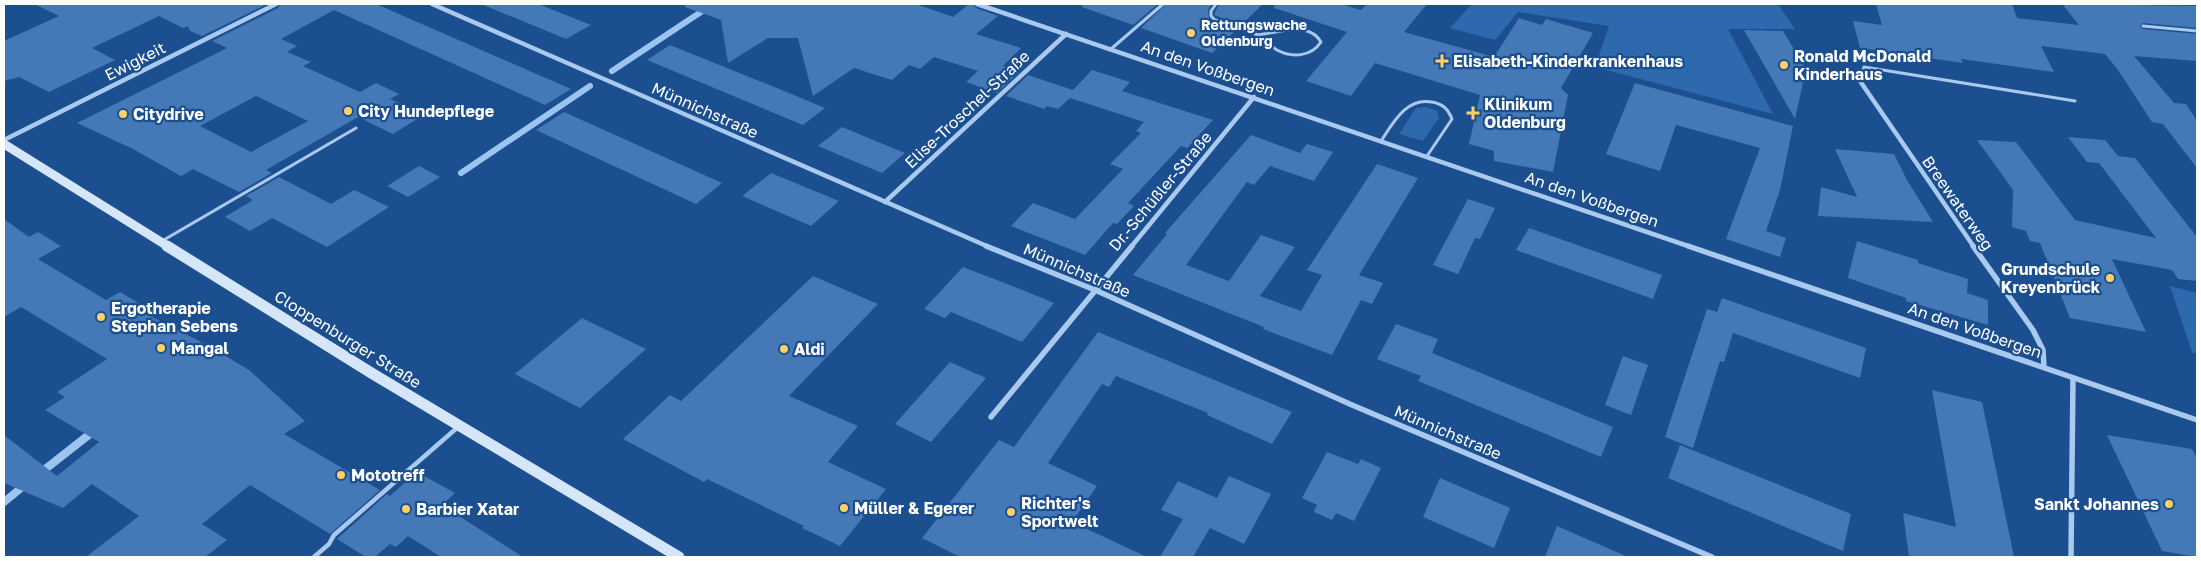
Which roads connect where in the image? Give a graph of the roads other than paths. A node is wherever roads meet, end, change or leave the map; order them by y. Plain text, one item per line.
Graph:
1 (276, 4) edge
2 (432, 4) edge
3 (977, 4) edge
4 (1163, 4) edge
5 (1216, 4) edge
6 (2143, 26) dead end
7 (2197, 31) edge
8 (1066, 34) junction
9 (1258, 35) junction
10 (1111, 49) junction
11 (1860, 80) joint
12 (1254, 97) junction
13 (2075, 101) dead end
14 (356, 128) dead end
15 (1381, 141) junction
16 (4, 142) edge
17 (1428, 156) junction
18 (885, 202) junction
19 (162, 241) junction
20 (1095, 290) junction
21 (2044, 367) junction
22 (2073, 378) junction
23 (991, 417) dead end
24 (2197, 420) edge
25 (459, 426) junction
26 (314, 557) edge
27 (679, 557) edge
28 (1712, 557) edge
29 (2071, 557) edge

1 - 16 street, Ewigkeit
2 - 18 street, Münnichstraße
3 - 8 street, An den Voßbergen
4 - 10 lane
5 - 9 lane
6 - 7 lane
8 - 10 street, An den Voßbergen
8 - 18 street, Elise-Troschel-Straße
9 - 9 lane
10 - 12 street, An den Voßbergen
11 - 13 lane
11 - 21 street, Breewaterweg
12 - 15 street, An den Voßbergen
12 - 20 street, Dr.-Schüßler-Straße
14 - 19 lane
15 - 17 street, An den Voßbergen
15 - 17 lane
16 - 19 main road, Cloppenburger Straße
17 - 21 street, An den Voßbergen
18 - 20 street, Münnichstraße
19 - 25 main road, Cloppenburger Straße
20 - 23 street, Dr.-Schüßler-Straße
20 - 28 street, Münnichstraße
21 - 22 street, An den Voßbergen
22 - 24 street, An den Voßbergen
22 - 29 street
25 - 26 lane
25 - 27 main road, Cloppenburger Straße

